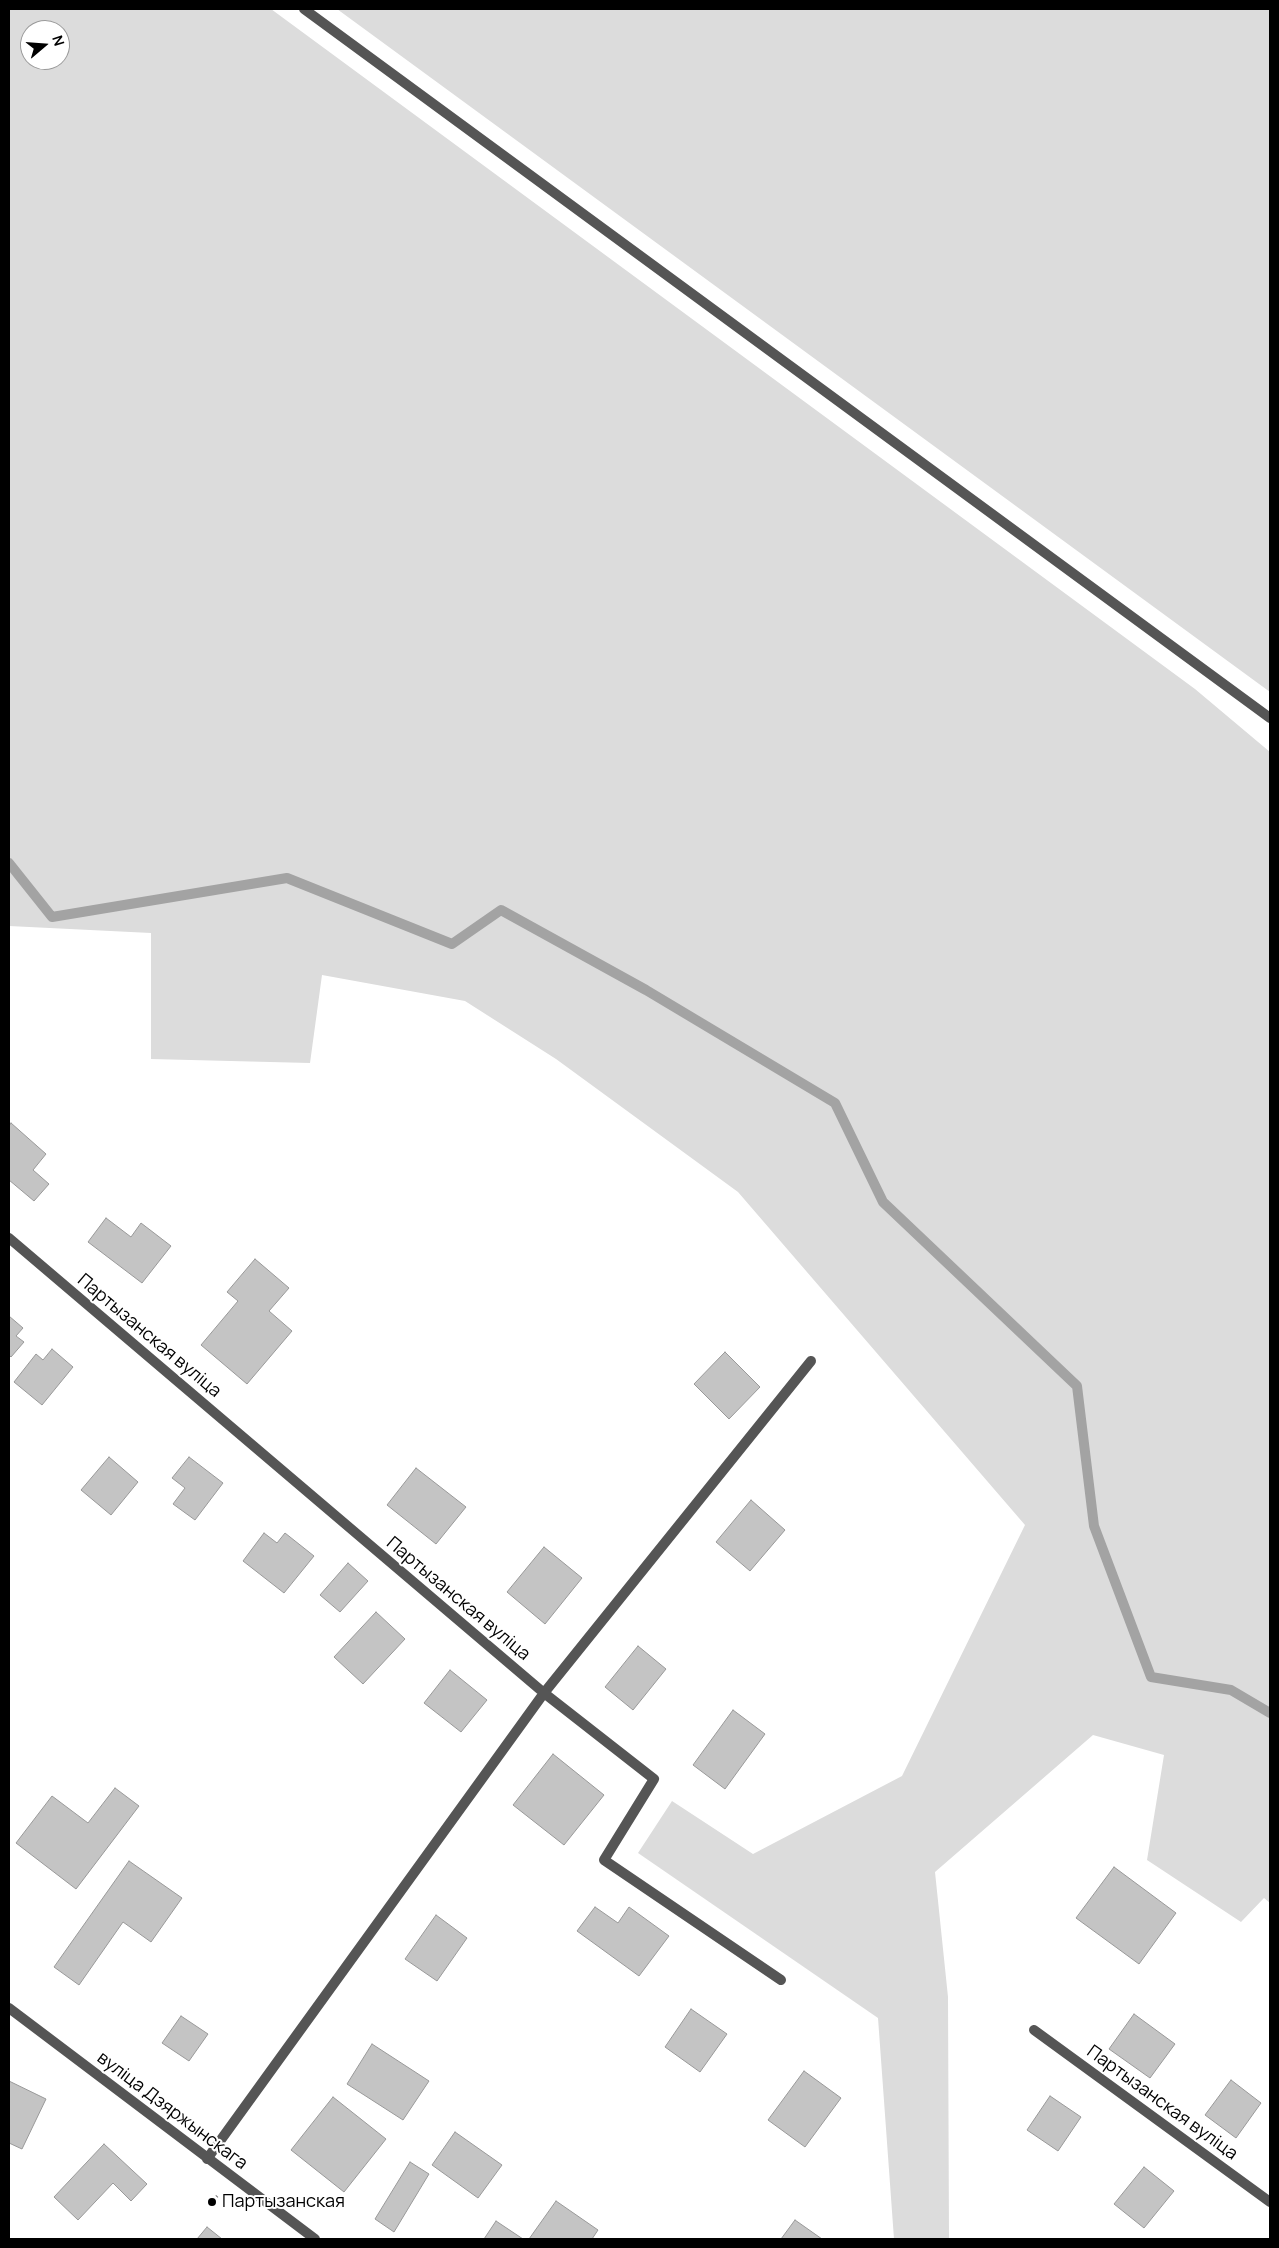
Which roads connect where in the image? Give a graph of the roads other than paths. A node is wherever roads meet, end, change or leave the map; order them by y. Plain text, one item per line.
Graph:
1 (304, 9) edge
2 (1270, 718) edge
3 (9, 1238) edge
4 (811, 1361) dead end
5 (544, 1693) junction
6 (781, 1980) dead end
7 (9, 2008) edge
8 (1034, 2030) dead end
9 (208, 2159) junction
10 (1270, 2202) edge
11 (315, 2239) edge

1 - 2 street
3 - 5 street, Партызанская вуліца
4 - 5 street
5 - 6 street, Партызанская вуліца
5 - 9 street
7 - 9 street, вуліца Дзяржынскага
8 - 10 street, Партызанская вуліца
9 - 11 street, вуліца Дзяржынскага

